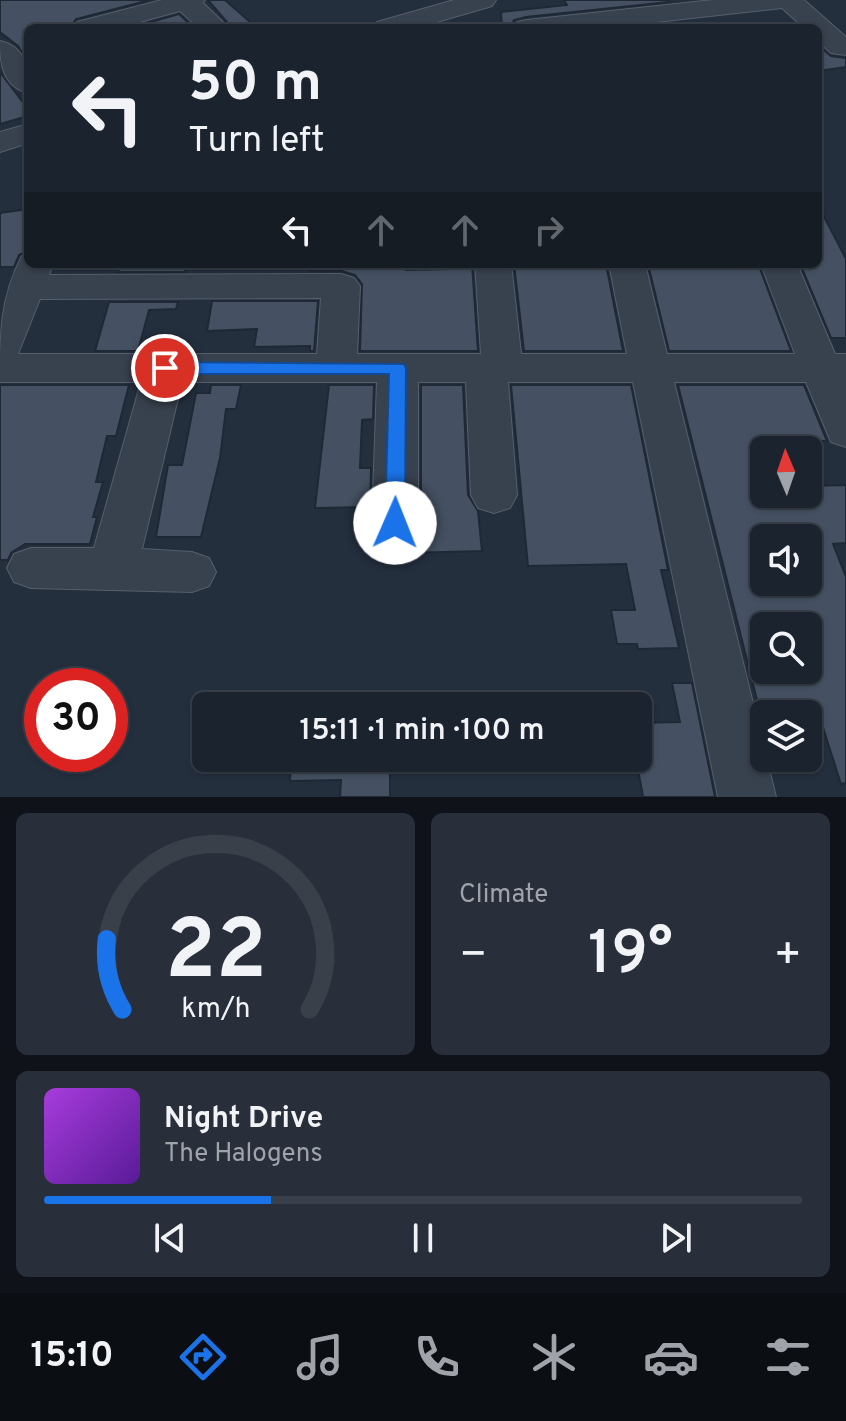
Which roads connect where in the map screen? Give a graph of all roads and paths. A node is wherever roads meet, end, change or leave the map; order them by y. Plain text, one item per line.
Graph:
1 (483, 0) edge
2 (504, 0) edge
3 (787, 0) edge
4 (187, 1) edge
5 (84, 21) edge
6 (211, 24) edge
7 (401, 24) edge
8 (522, 24) edge
9 (562, 24) edge
10 (815, 24) edge
11 (822, 30) edge
12 (846, 47) edge
13 (24, 48) edge
14 (9, 66) edge
15 (24, 134) edge
16 (0, 142) edge
17 (493, 268) edge
18 (628, 268) edge
19 (781, 268) edge
20 (30, 276) edge
21 (0, 350) edge
22 (0, 368) edge
23 (165, 368) junction
24 (336, 368) junction
25 (398, 368) junction
26 (494, 368) junction
27 (650, 368) junction
28 (834, 368) edge
29 (846, 431) edge
30 (494, 495) dead end
31 (395, 523) dead end
32 (31, 568) dead end
33 (113, 568) junction
34 (192, 572) dead end
35 (747, 797) edge

1 - 7 street
2 - 8 street
3 - 9 street
3 - 10 street
4 - 5 street
4 - 6 street
11 - 12 street
13 - 14 street
15 - 16 street
17 - 26 street
18 - 27 street
19 - 28 street
20 - 21 street
20 - 24 street
22 - 23 street
23 - 24 street
23 - 33 street
24 - 25 street
25 - 26 street
25 - 31 street
26 - 27 street
26 - 30 street
27 - 28 street
27 - 35 street
28 - 29 street
32 - 33 street
33 - 34 street

